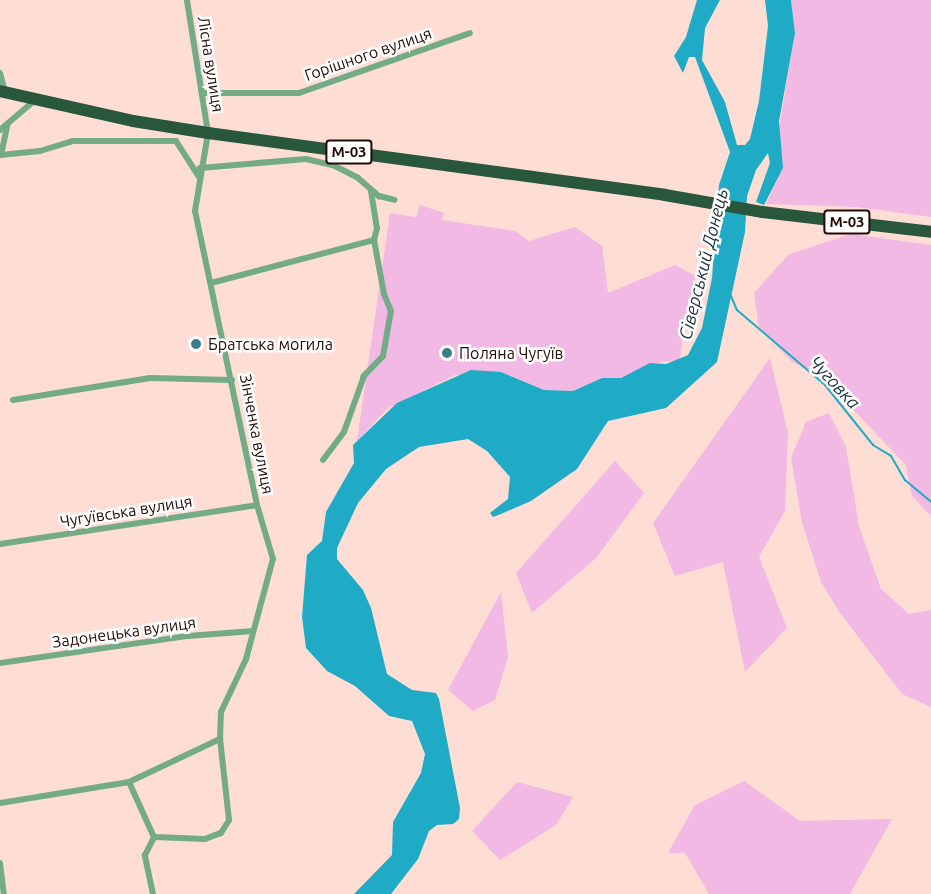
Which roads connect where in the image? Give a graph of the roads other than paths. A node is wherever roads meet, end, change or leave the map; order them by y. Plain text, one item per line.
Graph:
1 (187, 0) edge
2 (470, 33) dead end
3 (0, 73) edge
4 (3, 92) edge
5 (202, 93) junction
6 (34, 101) junction
7 (7, 126) junction
8 (0, 130) edge
9 (208, 133) junction
10 (1, 155) edge
11 (200, 168) junction
12 (199, 178) junction
13 (371, 190) junction
14 (395, 200) dead end
15 (931, 232) edge
16 (374, 240) junction
17 (211, 283) junction
18 (232, 380) junction
19 (13, 400) dead end
20 (324, 460) dead end
21 (257, 505) junction
22 (0, 544) edge
23 (253, 631) junction
24 (0, 663) edge
25 (220, 739) junction
26 (129, 782) junction
27 (0, 803) edge
28 (154, 837) junction
29 (0, 863) edge
30 (4, 894) edge
31 (153, 894) edge

1 - 5 street, Лісна вулиця
2 - 5 street, Горішного вулиця
3 - 4 street
4 - 6 highway, М-03
5 - 9 street, Лісна вулиця
6 - 7 street
6 - 9 highway, М-03
7 - 8 street
7 - 10 street
9 - 11 street, Зінченка вулиця
9 - 15 highway, М-03
10 - 12 street
11 - 12 street, Зінченка вулиця
11 - 13 street
12 - 17 street, Зінченка вулиця
13 - 14 street
13 - 16 street
16 - 17 street
16 - 20 street
17 - 18 street, Зінченка вулиця
18 - 19 street
18 - 21 street, Зінченка вулиця
21 - 22 street, Чугуївська вулиця
21 - 23 street, Зінченка вулиця
23 - 24 street, Задонецька вулиця
23 - 25 street, Зінченка вулиця
25 - 26 street
25 - 28 street, Зінченка вулиця
26 - 27 street
26 - 28 street
28 - 31 street
29 - 30 street

